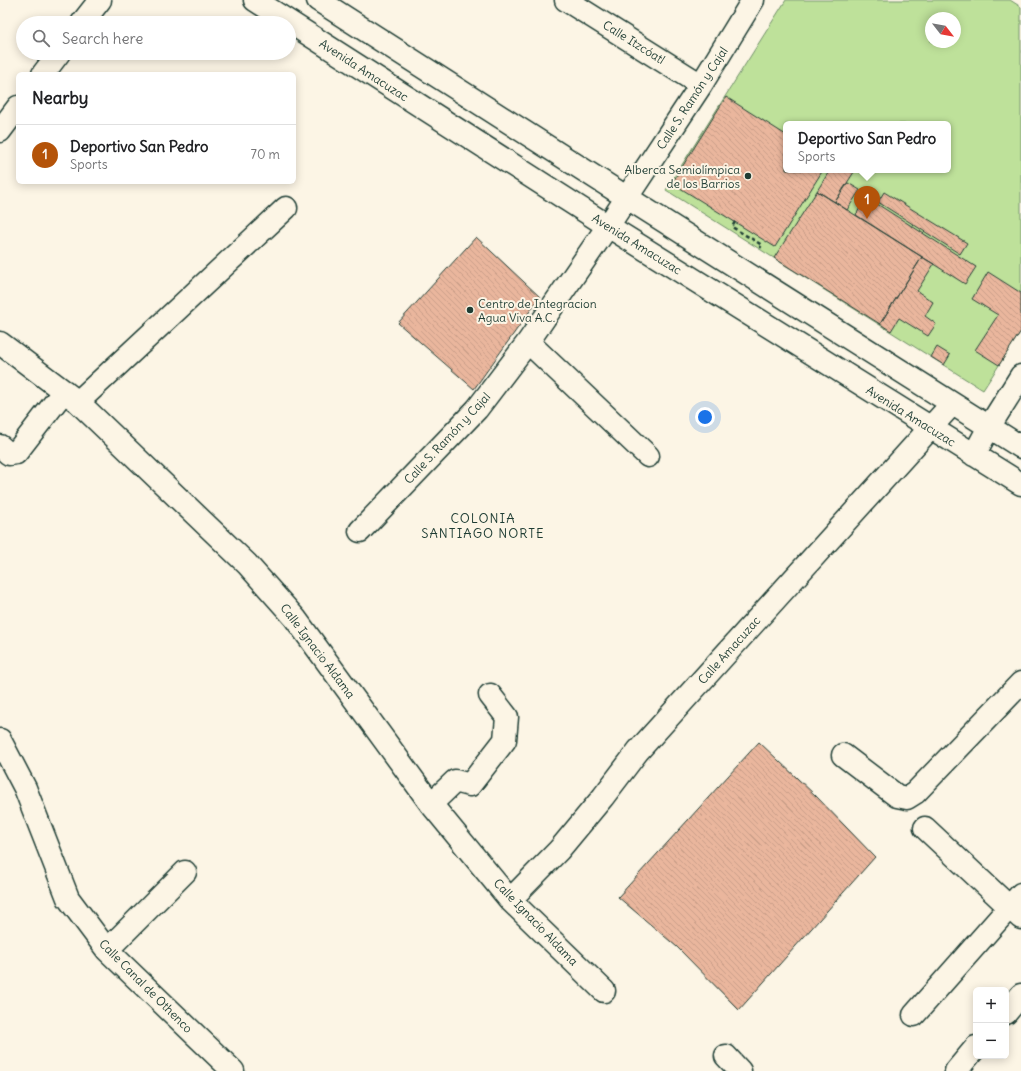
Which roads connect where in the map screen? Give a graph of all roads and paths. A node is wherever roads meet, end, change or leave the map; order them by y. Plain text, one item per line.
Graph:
1 (100, 0) edge
2 (255, 0) edge
3 (318, 0) edge
4 (566, 0) edge
5 (754, 0) edge
6 (87, 16) edge
7 (280, 16) edge
8 (296, 26) edge
9 (54, 60) edge
10 (45, 72) edge
11 (701, 85) junction
12 (16, 110) edge
13 (0, 131) edge
14 (626, 197) junction
15 (286, 208) dead end
16 (735, 222) dead end
17 (608, 226) junction
18 (760, 248) dead end
19 (528, 342) junction
20 (0, 344) edge
21 (1021, 376) edge
22 (71, 397) junction
23 (952, 404) junction
24 (989, 427) junction
25 (930, 428) junction
26 (0, 446) edge
27 (1021, 447) edge
28 (974, 455) junction
29 (648, 456) dead end
30 (1021, 484) edge
31 (360, 531) dead end
32 (1021, 683) edge
33 (490, 695) dead end
34 (0, 740) edge
35 (843, 755) dead end
36 (431, 804) junction
37 (925, 828) dead end
38 (185, 872) dead end
39 (510, 900) junction
40 (1017, 906) edge
41 (107, 950) junction
42 (604, 991) dead end
43 (1021, 996) edge
44 (1009, 1010) edge
45 (914, 1015) dead end
46 (973, 1051) edge
47 (961, 1069) edge
48 (233, 1071) edge

1 - 6 street
2 - 7 street, Avenida Amacuzac
3 - 14 street
4 - 11 street, Calle Itzcóatl
5 - 11 street, Calle S. Ramón y Cajal
8 - 17 street, Avenida Amacuzac
9 - 10 street
11 - 14 street, Calle S. Ramón y Cajal
12 - 13 street
14 - 17 street, Calle S. Ramón y Cajal
14 - 23 street
15 - 22 street
16 - 18 path
17 - 19 street, Calle S. Ramón y Cajal
17 - 25 street, Avenida Amacuzac
19 - 29 street
19 - 31 street, Calle S. Ramón y Cajal
20 - 22 street, Calle Ignacio Aldama
21 - 24 street
22 - 26 street
22 - 36 street, Calle Ignacio Aldama
23 - 24 street
23 - 25 street, Calle Amacuzac
24 - 27 street
24 - 28 street
25 - 28 street, Avenida Amacuzac
25 - 39 street, Calle Amacuzac
28 - 30 street, Avenida Amacuzac
32 - 35 street
33 - 36 street
34 - 41 street, Calle Canal de Othenco
36 - 39 street, Calle Ignacio Aldama
37 - 40 street
38 - 41 street
39 - 42 street, Calle Ignacio Aldama
40 - 45 street
41 - 48 street, Calle Canal de Othenco
43 - 44 street
46 - 47 street

